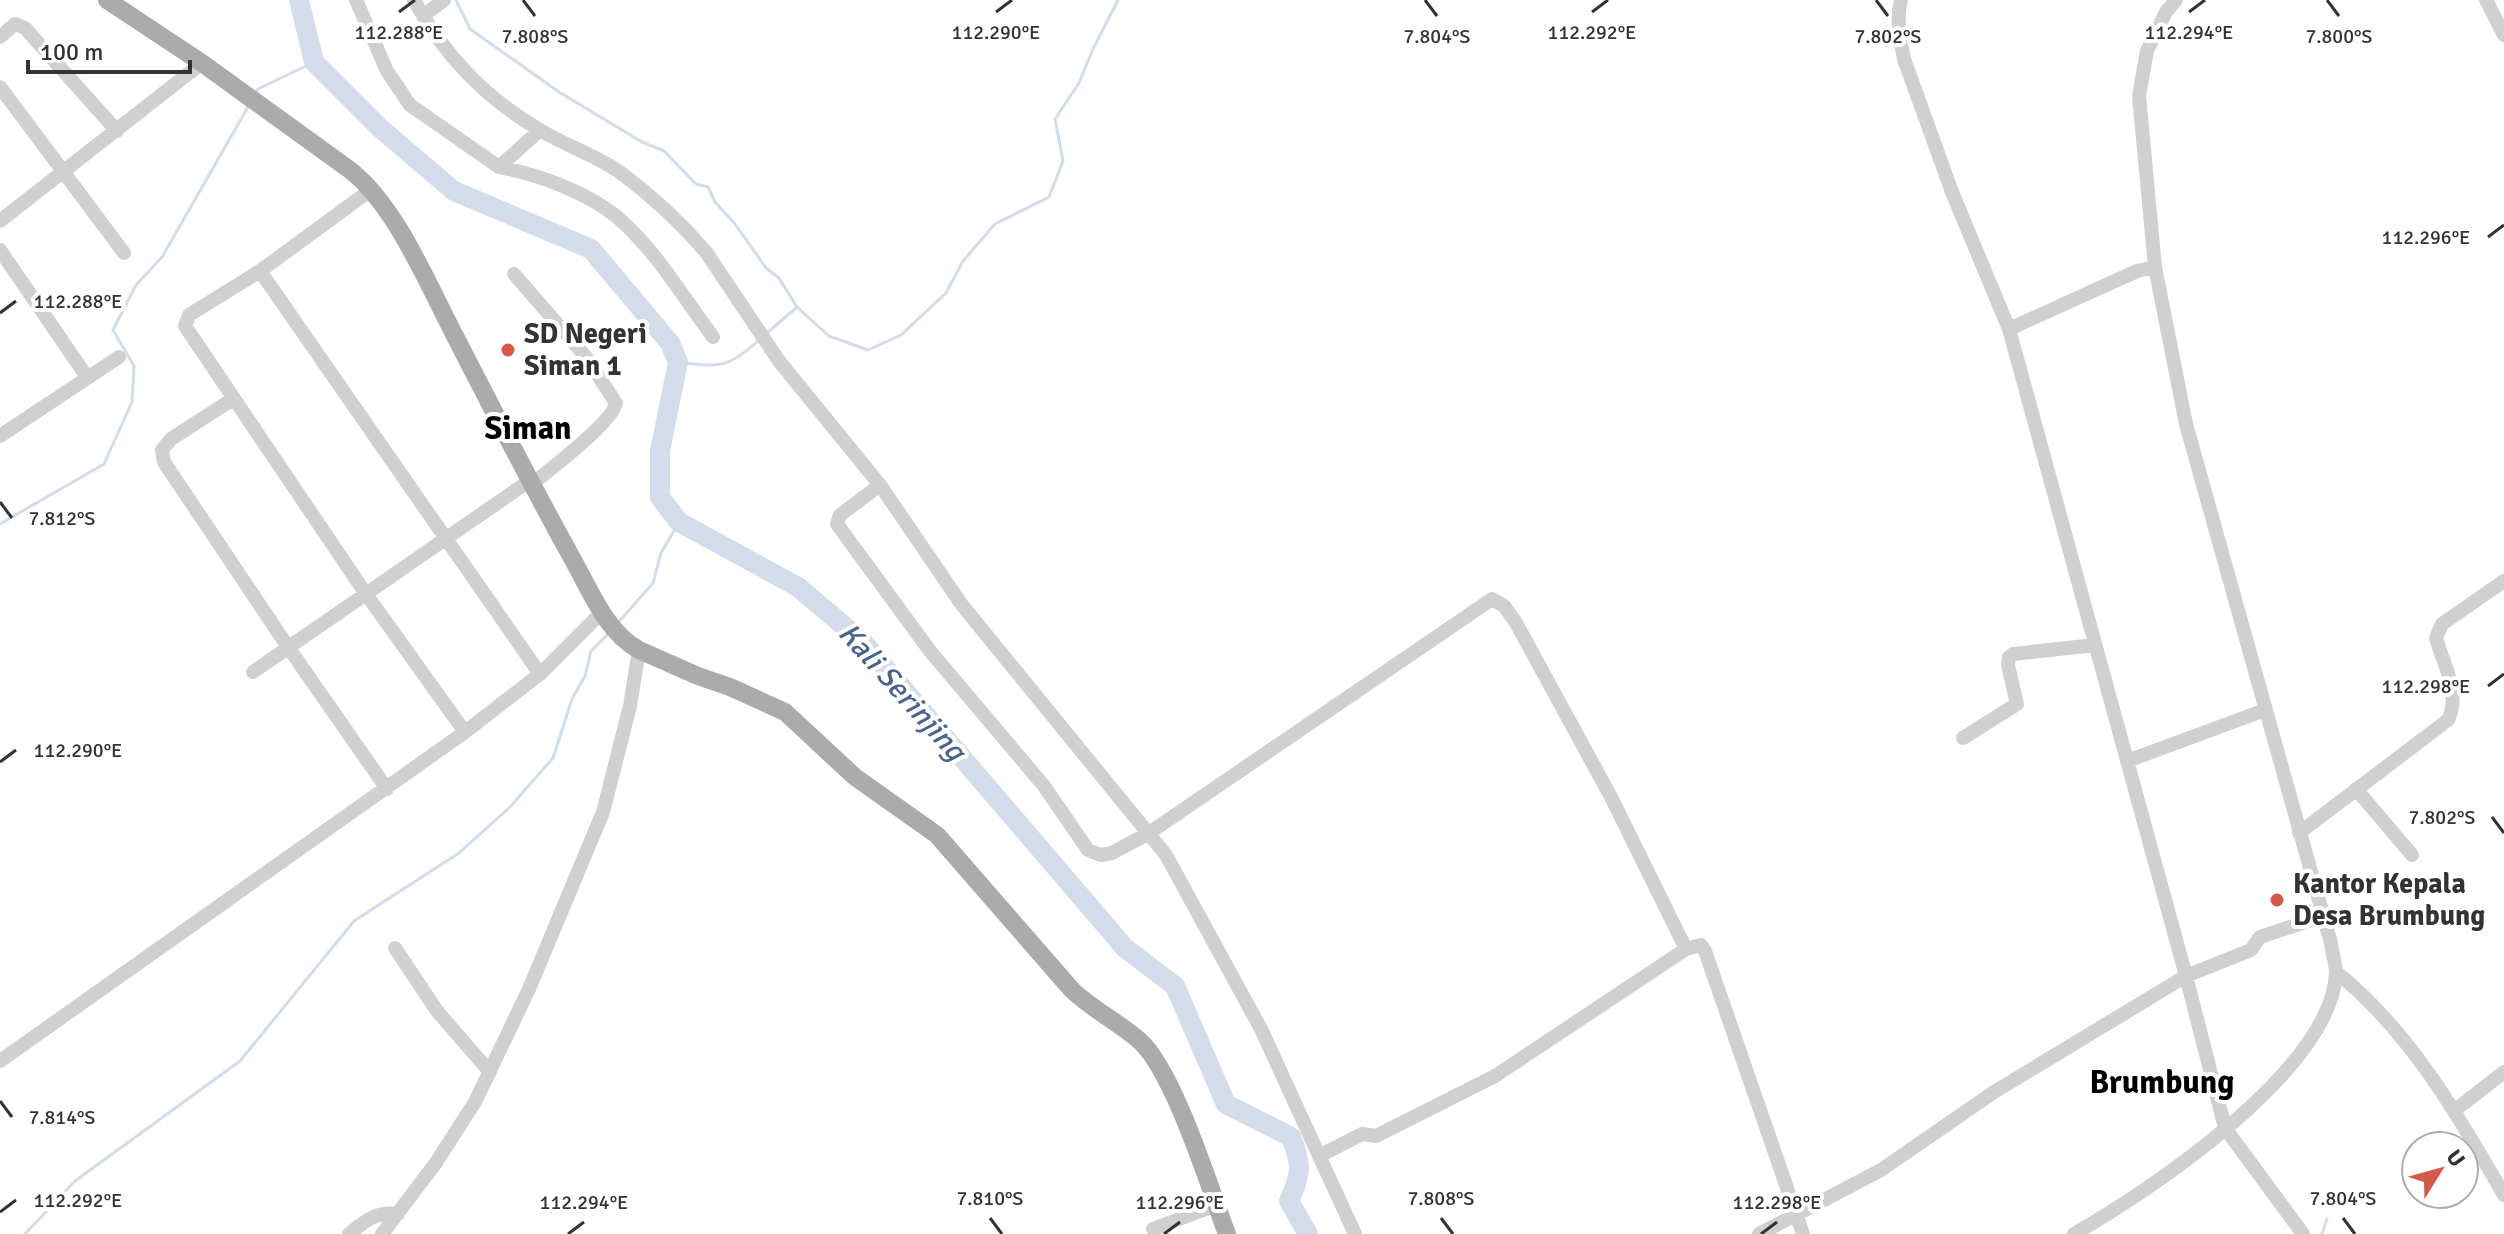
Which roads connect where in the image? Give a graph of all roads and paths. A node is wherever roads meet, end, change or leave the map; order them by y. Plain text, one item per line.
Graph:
1 (107, 0) edge
2 (356, 0) edge
3 (414, 0) edge
4 (444, 0) edge
5 (1901, 0) edge
6 (2176, 0) edge
7 (2486, 0) edge
8 (423, 16) junction
9 (2504, 35) edge
10 (0, 37) edge
11 (202, 63) junction
12 (0, 87) edge
13 (540, 130) junction
14 (117, 131) junction
15 (499, 167) junction
16 (62, 172) junction
17 (372, 189) junction
18 (0, 221) edge
19 (0, 250) edge
20 (124, 253) dead end
21 (2155, 267) junction
22 (260, 271) junction
23 (514, 274) dead end
24 (2009, 329) junction
25 (713, 337) dead end
26 (119, 357) dead end
27 (87, 377) junction
28 (233, 399) junction
29 (2, 429) edge
30 (530, 483) junction
31 (880, 485) junction
32 (446, 538) junction
33 (2504, 581) edge
34 (366, 594) junction
35 (610, 621) junction
36 (2095, 645) junction
37 (288, 647) junction
38 (639, 650) junction
39 (253, 672) dead end
40 (540, 674) junction
41 (2265, 710) junction
42 (465, 732) junction
43 (1963, 738) dead end
44 (2127, 761) junction
45 (387, 789) junction
46 (2356, 789) junction
47 (1149, 833) junction
48 (2299, 833) junction
49 (2412, 855) dead end
50 (2323, 916) junction
51 (395, 948) dead end
52 (1686, 949) junction
53 (2336, 972) junction
54 (2186, 976) junction
55 (0, 1061) edge
56 (490, 1072) junction
57 (2504, 1072) edge
58 (2454, 1111) junction
59 (2225, 1128) junction
60 (1319, 1156) junction
61 (2504, 1195) edge
62 (1216, 1205) junction
63 (398, 1214) junction
64 (1796, 1214) junction
65 (2100, 1219) junction
66 (1153, 1229) dead end
67 (349, 1234) edge
68 (382, 1234) edge
69 (1227, 1234) edge
70 (1355, 1234) edge
71 (1759, 1234) edge
72 (1803, 1234) edge
73 (2074, 1234) edge
74 (2105, 1234) edge
75 (2303, 1234) edge

1 - 11 main road
2 - 15 street
3 - 8 street
4 - 8 street
5 - 24 street
6 - 21 street
7 - 9 street
8 - 13 street
10 - 14 street
11 - 14 street
11 - 17 main road
12 - 16 street
13 - 15 street
13 - 31 street
14 - 16 street
15 - 25 street
16 - 18 street
16 - 20 street
17 - 22 street
17 - 30 main road
19 - 27 street
21 - 24 street
21 - 41 street
22 - 28 street
22 - 32 street
23 - 30 street
24 - 36 street
26 - 27 street
27 - 29 street
28 - 34 street
28 - 37 street
30 - 32 street
30 - 35 main road
31 - 47 street
31 - 47 street
32 - 34 street
32 - 40 street
33 - 46 street
34 - 37 street
34 - 42 street
35 - 38 main road
35 - 40 street
36 - 43 street
36 - 44 street
37 - 39 street
37 - 45 street
38 - 56 street
38 - 62 main road
40 - 42 street
41 - 44 street
41 - 48 street
42 - 45 street
44 - 54 street
45 - 55 street
46 - 48 street
46 - 49 street
47 - 52 street
47 - 60 street
48 - 50 street
50 - 53 street
50 - 54 street
51 - 56 street
52 - 60 street
52 - 64 street
53 - 58 street
53 - 59 street
54 - 59 street
54 - 64 street
56 - 63 street
57 - 58 street
58 - 61 street
59 - 65 street
59 - 75 street
60 - 70 street
62 - 66 street
62 - 69 main road
63 - 67 street
63 - 68 street
64 - 71 street
64 - 72 street
65 - 73 street
65 - 74 street

